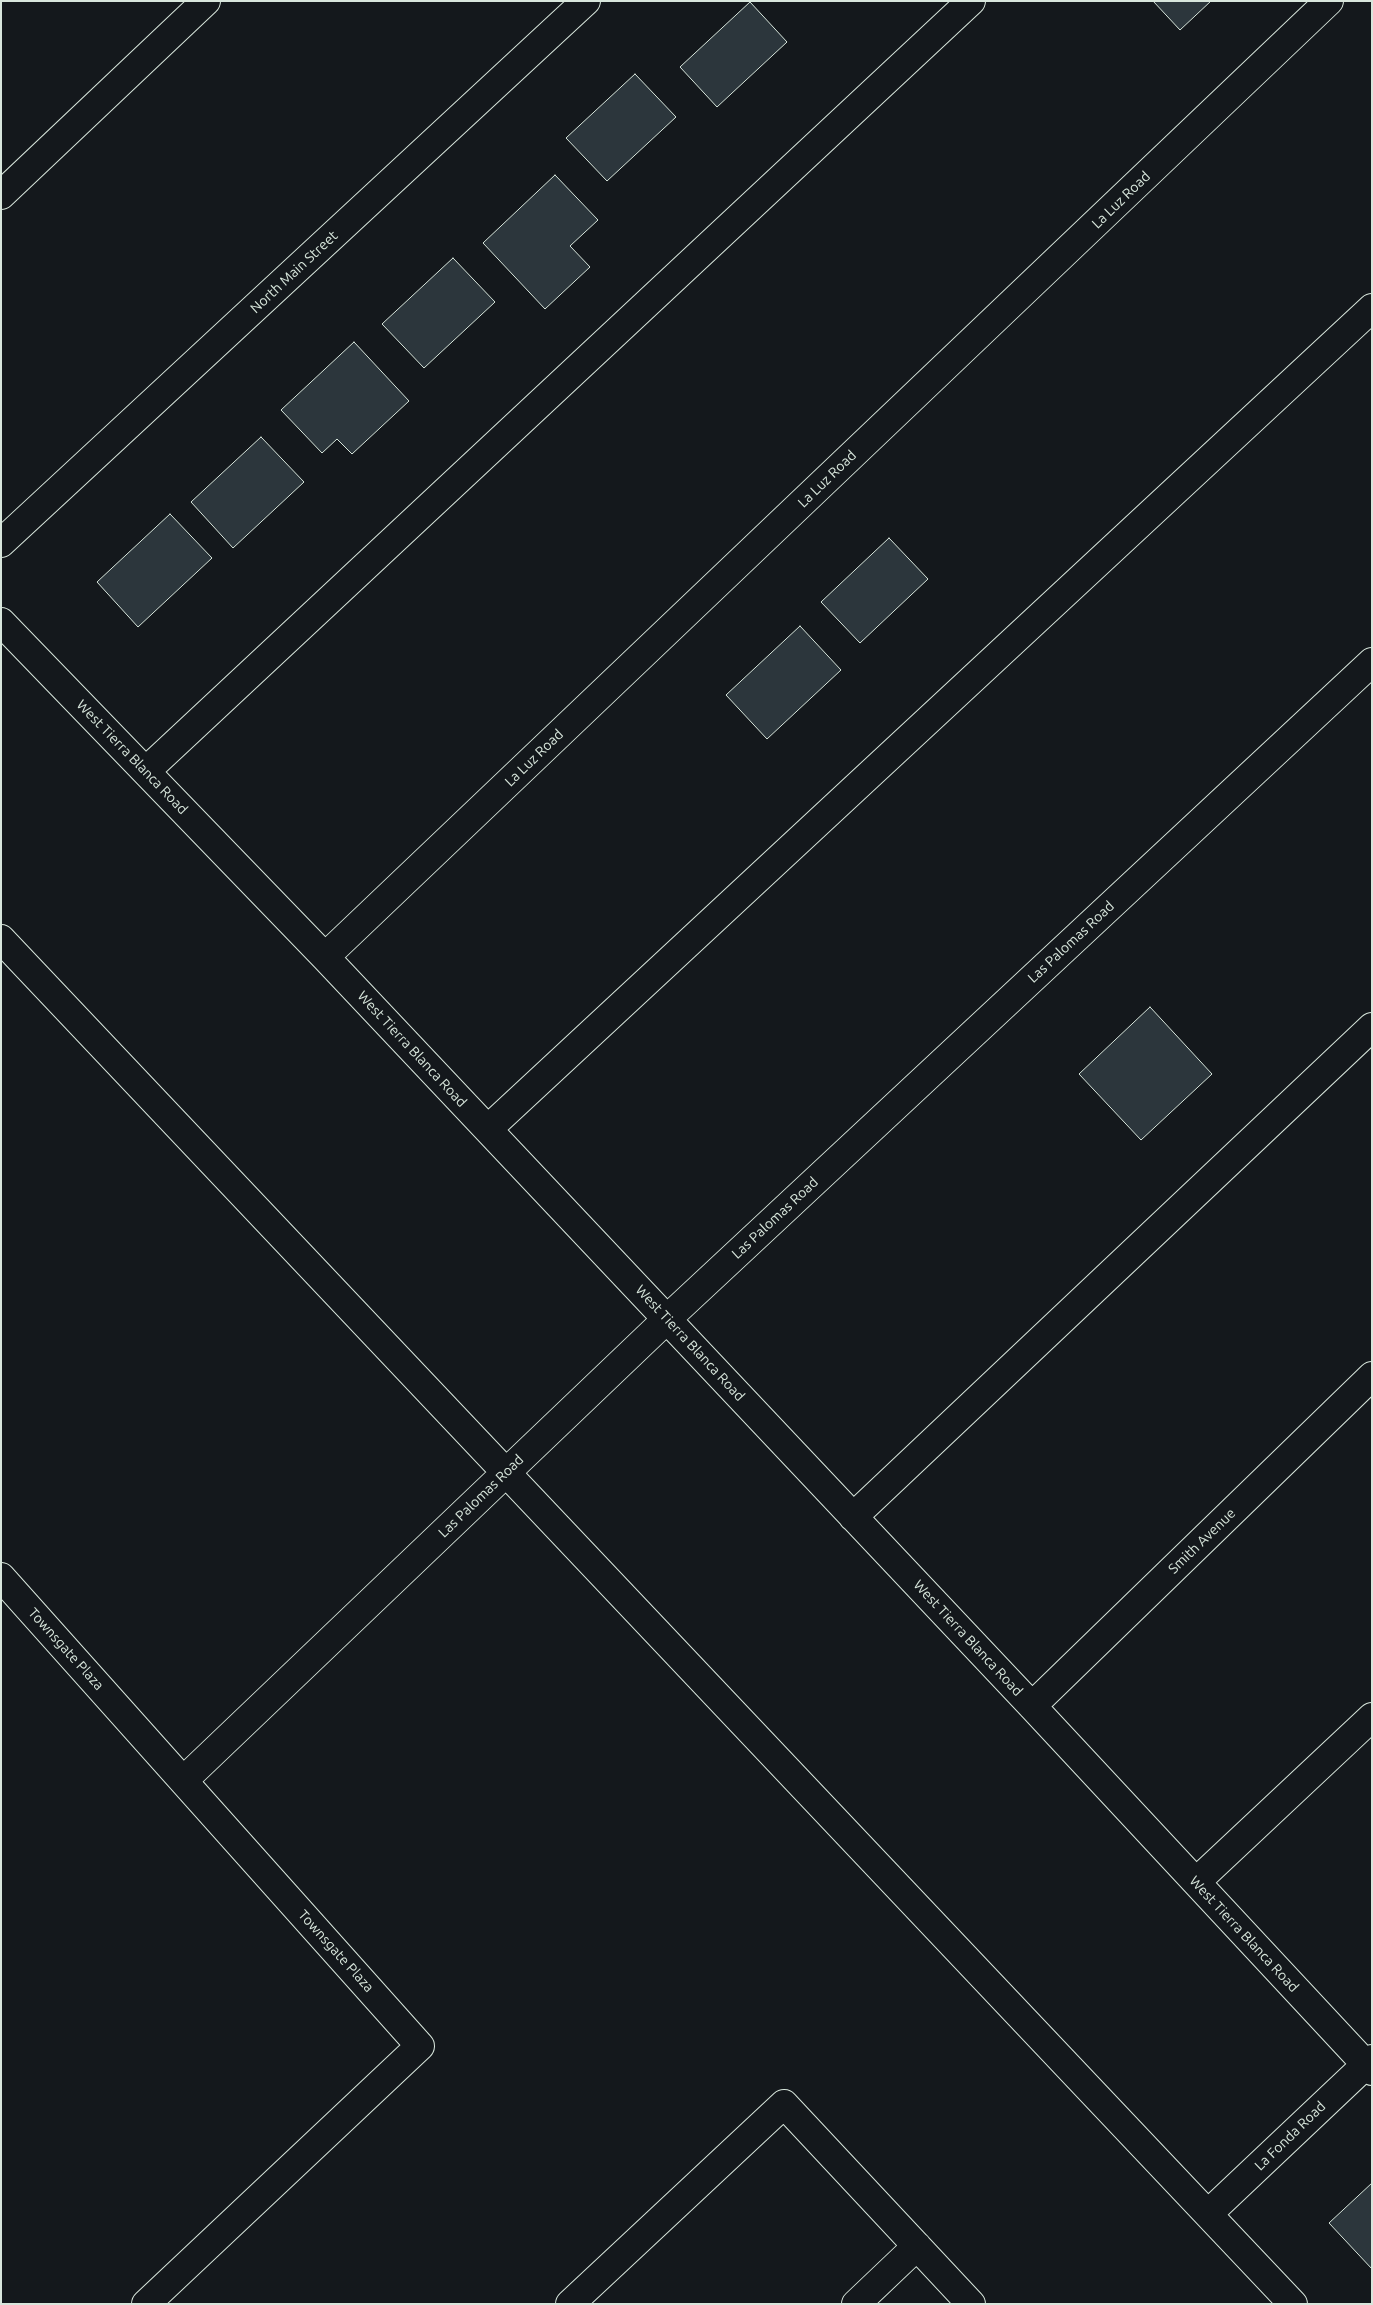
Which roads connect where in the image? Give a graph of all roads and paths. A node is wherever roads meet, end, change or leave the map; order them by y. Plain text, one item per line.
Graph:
1 (206, 1) edge
2 (586, 1) edge
3 (971, 1) edge
4 (1329, 1) edge
5 (1, 195) edge
6 (1372, 308) edge
7 (1, 543) edge
8 (1, 622) edge
9 (1372, 662) edge
10 (146, 771) junction
11 (1, 939) edge
12 (325, 957) junction
13 (1372, 1027) edge
14 (488, 1129) junction
15 (667, 1319) junction
16 (1372, 1376) edge
17 (506, 1473) junction
18 (853, 1517) junction
19 (1, 1577) edge
20 (1032, 1706) junction
21 (1372, 1717) edge
22 (184, 1780) junction
23 (1196, 1882) junction
24 (1370, 2065) edge
25 (1209, 2213) junction
26 (917, 2246) junction
27 (146, 2304) edge
28 (570, 2304) edge
29 (856, 2304) edge
30 (971, 2304) edge
31 (1293, 2304) edge

1 - 5 street
2 - 7 street, North Main Street
3 - 10 street
4 - 12 street, La Luz Road
6 - 14 street
8 - 10 street, West Tierra Blanca Road
9 - 15 street, Las Palomas Road
10 - 12 street, West Tierra Blanca Road
11 - 17 street
12 - 14 street, West Tierra Blanca Road
13 - 18 street
14 - 15 street, West Tierra Blanca Road
15 - 17 street, Las Palomas Road
15 - 18 street, West Tierra Blanca Road
16 - 20 street, Smith Avenue
17 - 22 street, Las Palomas Road
17 - 25 street
18 - 20 street, West Tierra Blanca Road
19 - 22 street, Townsgate Plaza
20 - 23 street, West Tierra Blanca Road
21 - 23 street
22 - 27 street, Townsgate Plaza
23 - 24 street, West Tierra Blanca Road
24 - 25 street, La Fonda Road
25 - 31 street
26 - 28 street
26 - 29 street
26 - 30 street

